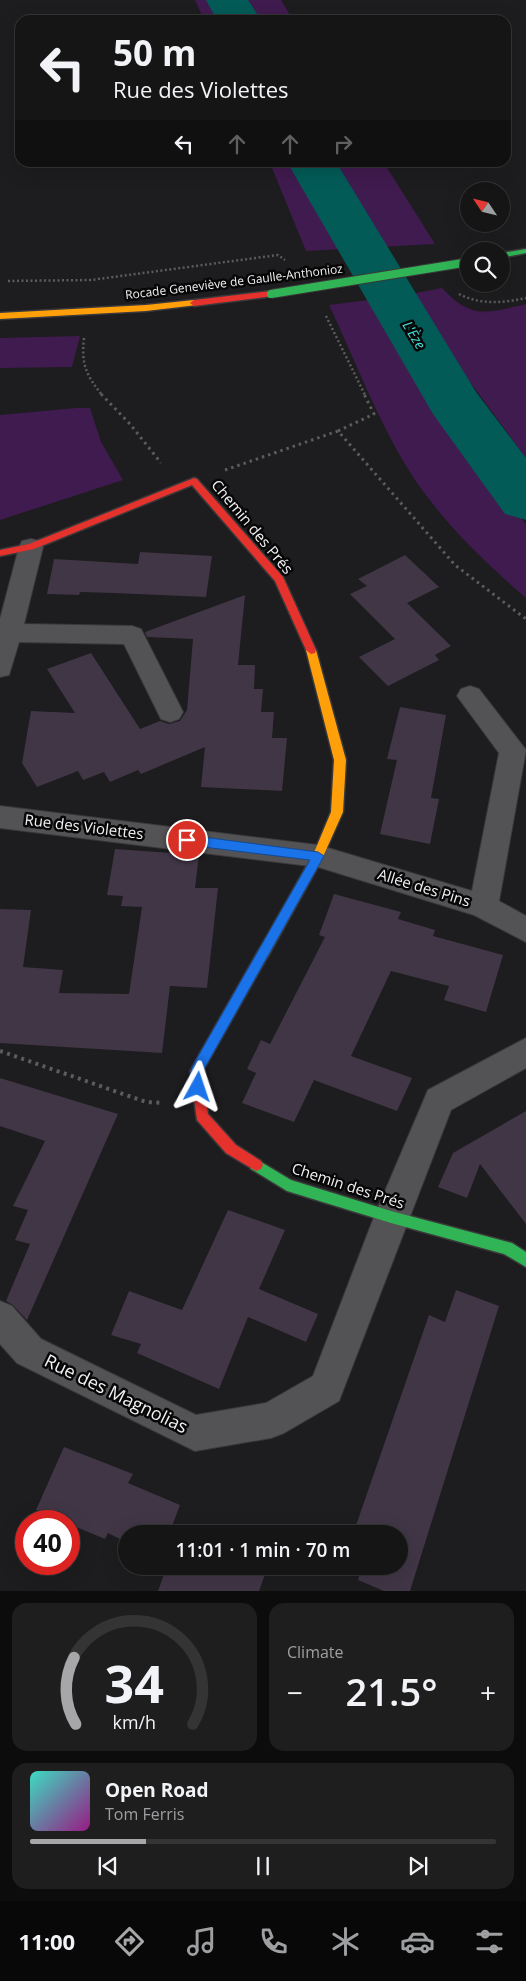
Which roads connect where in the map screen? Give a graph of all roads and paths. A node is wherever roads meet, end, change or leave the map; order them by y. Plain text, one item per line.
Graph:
1 (526, 251) edge
2 (510, 254) edge
3 (460, 263) edge
4 (456, 292) dead end
5 (526, 298) edge
6 (84, 312) junction
7 (0, 316) edge
8 (194, 481) junction
9 (166, 492) junction
10 (30, 547) junction
11 (0, 553) edge
12 (526, 619) edge
13 (8, 633) junction
14 (0, 668) edge
15 (470, 696) dead end
16 (170, 712) dead end
17 (0, 817) edge
18 (318, 856) junction
19 (483, 906) junction
20 (526, 930) edge
21 (0, 1050) edge
22 (526, 1052) edge
23 (201, 1104) junction
24 (390, 1217) junction
25 (526, 1260) edge
26 (0, 1318) edge

1 - 2 street
3 - 6 street, Rocade Geneviève de Gaulle-Anthonioz, bridge
4 - 5 path
6 - 7 street, Rocade Geneviève de Gaulle-Anthonioz
6 - 9 path
8 - 9 street
8 - 12 path
8 - 18 street, Chemin des Prés
9 - 10 street
10 - 11 street
10 - 13 street
13 - 14 street
13 - 16 street
15 - 19 street
17 - 18 street, Rue des Violettes
18 - 19 street, Allée des Pins
18 - 23 street, Chemin des Prés
19 - 20 street, Allée des Pins
21 - 23 path
22 - 24 street
23 - 24 street, Chemin des Prés
24 - 25 street, Chemin des Prés
24 - 26 street, Rue des Magnolias

